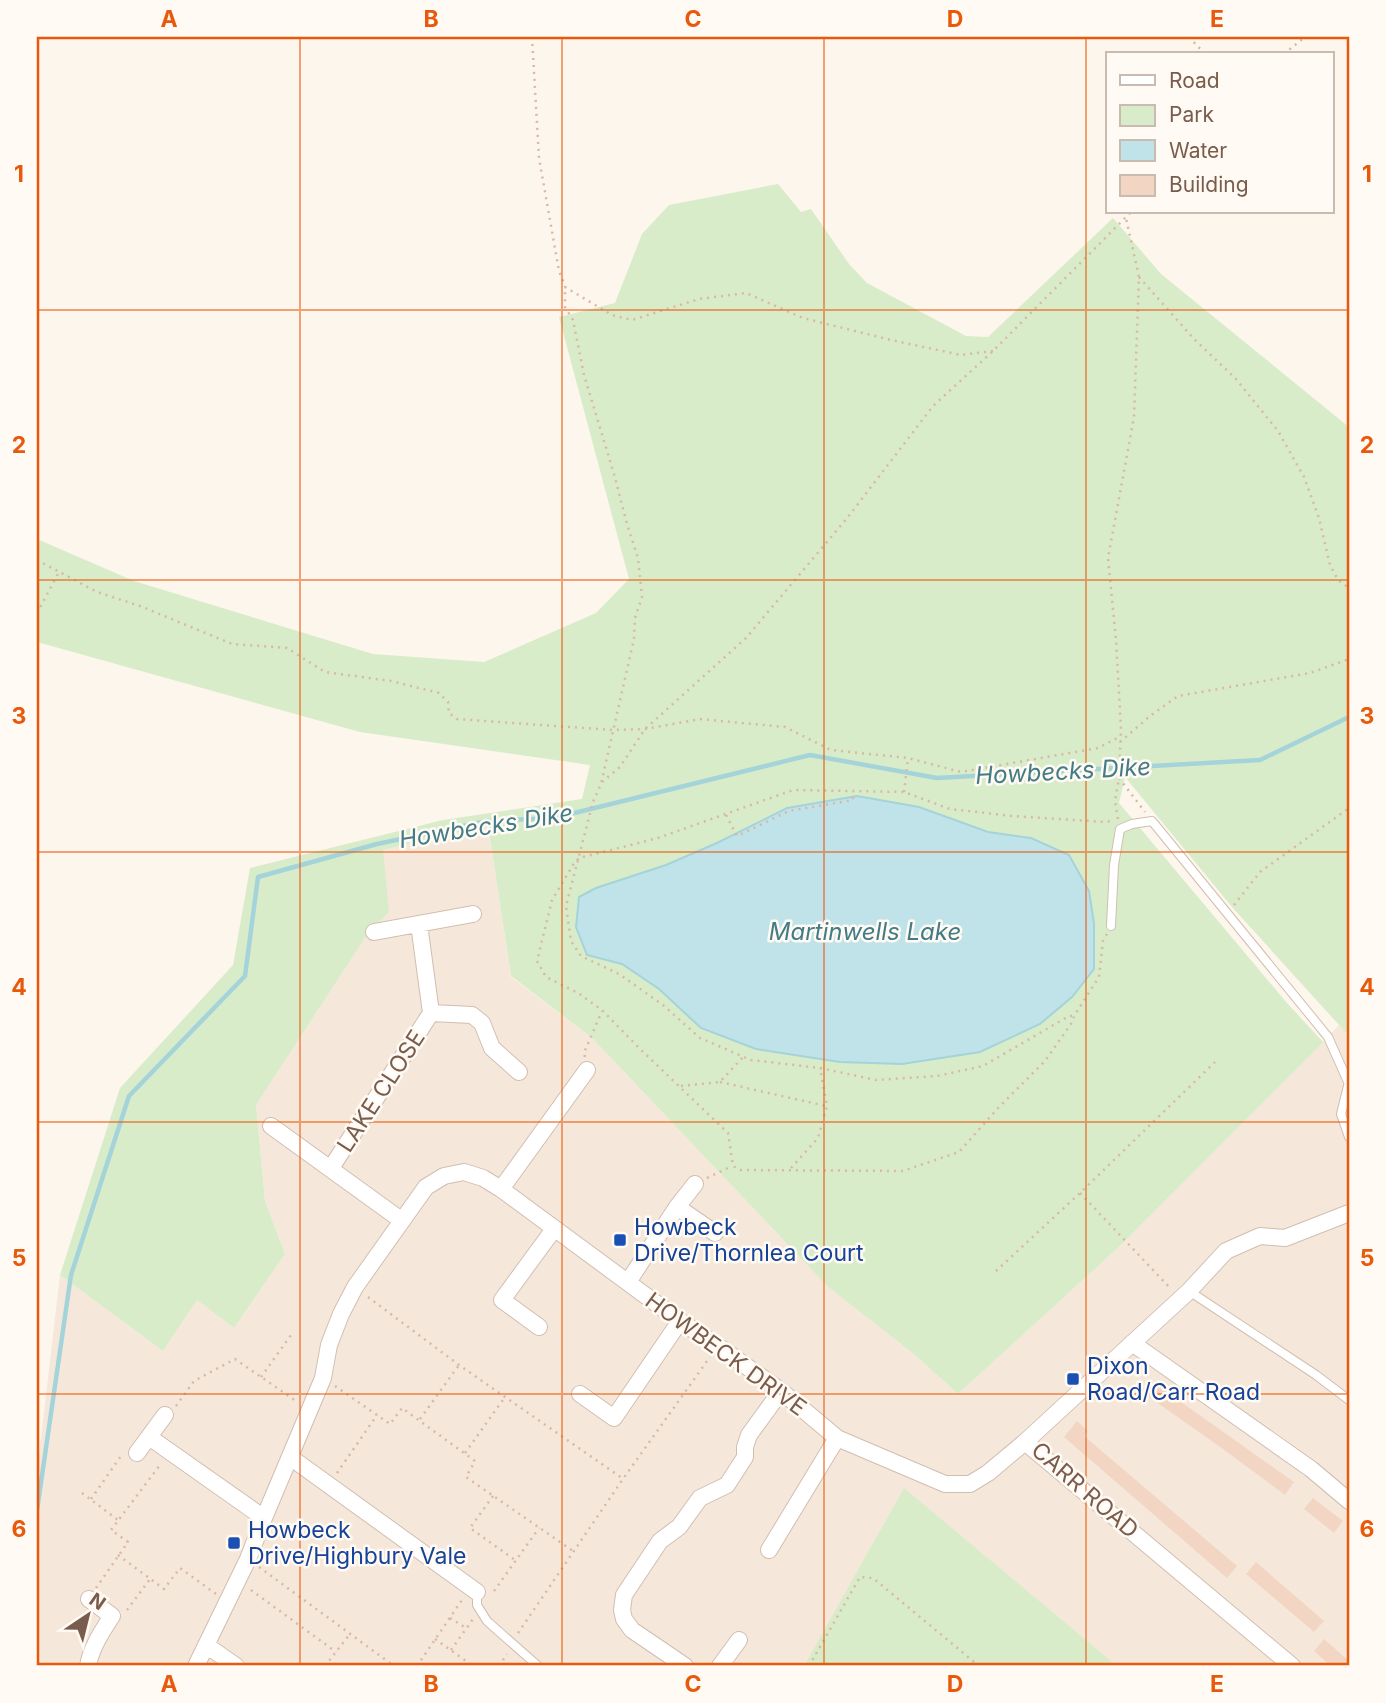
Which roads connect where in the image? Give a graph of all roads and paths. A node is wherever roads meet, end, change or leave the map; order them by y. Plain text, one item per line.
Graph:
1 (532, 37) edge
2 (1189, 37) edge
3 (1305, 37) edge
4 (1203, 52) edge
5 (1286, 52) edge
6 (1129, 214) edge
7 (1125, 218) junction
8 (1139, 277) junction
9 (565, 287) junction
10 (993, 351) junction
11 (37, 560) edge
12 (59, 572) junction
13 (1349, 588) edge
14 (37, 614) edge
15 (1349, 659) edge
16 (645, 729) junction
17 (612, 730) junction
18 (1121, 736) junction
19 (1120, 742) junction
20 (908, 758) junction
21 (1119, 778) junction
22 (601, 784) junction
23 (853, 791) junction
24 (904, 792) junction
25 (1349, 808) edge
26 (726, 815) junction
27 (1152, 821) junction
28 (579, 858) junction
29 (1226, 912) junction
30 (473, 915) dead end
31 (419, 924) junction
32 (1111, 926) joint
33 (373, 932) dead end
34 (602, 1010) junction
35 (431, 1013) junction
36 (1074, 1016) junction
37 (743, 1057) junction
38 (1215, 1062) dead end
39 (820, 1068) junction
40 (587, 1070) joint
41 (519, 1072) dead end
42 (720, 1082) junction
43 (1349, 1083) edge
44 (679, 1087) junction
45 (827, 1106) junction
46 (271, 1126) dead end
47 (1349, 1137) edge
48 (733, 1166) junction
49 (331, 1168) junction
50 (790, 1169) junction
51 (695, 1184) joint
52 (501, 1189) junction
53 (1080, 1193) junction
54 (677, 1207) junction
55 (1348, 1216) edge
56 (401, 1220) junction
57 (554, 1229) junction
58 (715, 1233) dead end
59 (996, 1271) dead end
60 (628, 1282) junction
61 (355, 1287) junction
62 (1184, 1295) junction
63 (680, 1321) junction
64 (539, 1326) dead end
65 (291, 1335) dead end
66 (1132, 1343) junction
67 (718, 1346) junction
68 (459, 1365) junction
69 (261, 1377) junction
70 (323, 1378) junction
71 (781, 1391) junction
72 (580, 1394) dead end
73 (505, 1397) junction
74 (1349, 1400) edge
75 (310, 1410) junction
76 (165, 1415) joint
77 (377, 1415) junction
78 (419, 1420) junction
79 (149, 1437) junction
80 (837, 1437) junction
81 (1025, 1442) junction
82 (170, 1452) junction
83 (137, 1453) joint
84 (465, 1453) junction
85 (290, 1457) junction
86 (623, 1479) junction
87 (328, 1485) junction
88 (82, 1493) dead end
89 (493, 1496) junction
90 (91, 1499) junction
91 (1349, 1501) edge
92 (264, 1518) junction
93 (118, 1520) junction
94 (539, 1528) junction
95 (769, 1550) dead end
96 (574, 1552) junction
97 (118, 1555) junction
98 (248, 1559) junction
99 (515, 1561) junction
100 (150, 1579) junction
101 (237, 1581) junction
102 (474, 1590) junction
103 (89, 1599) joint
104 (227, 1602) junction
105 (480, 1610) junction
106 (111, 1616) junction
107 (450, 1618) junction
108 (466, 1628) junction
109 (350, 1634) junction
110 (435, 1639) junction
111 (740, 1640) dead end
112 (511, 1642) junction
113 (206, 1644) junction
114 (451, 1650) junction
115 (336, 1652) junction
116 (388, 1665) edge
117 (88, 1666) edge
118 (196, 1666) edge
119 (236, 1666) edge
120 (325, 1666) edge
121 (394, 1666) edge
122 (417, 1666) edge
123 (473, 1666) edge
124 (499, 1666) edge
125 (538, 1666) edge
126 (685, 1666) edge
127 (720, 1666) edge
128 (809, 1666) edge
129 (979, 1666) edge
130 (1292, 1666) edge

1 - 9 path
2 - 4 path
3 - 5 path
6 - 7 path
7 - 8 path
7 - 10 path
8 - 13 path
8 - 18 path
9 - 10 path
9 - 17 path
10 - 16 path
11 - 12 path
12 - 14 path
12 - 17 path
15 - 19 path
16 - 17 path
16 - 20 path
16 - 22 path
17 - 22 path
18 - 19 path
18 - 20 path
19 - 21 path
20 - 24 path
21 - 24 path
21 - 27 path
22 - 28 path
23 - 24 path
23 - 26 path
23 - 26 path
25 - 29 path
26 - 28 path
27 - 29 lane
27 - 32 lane
28 - 34 path
28 - 37 path
29 - 43 lane
30 - 31 street
31 - 33 street
31 - 35 street, LAKE CLOSE
32 - 36 path
34 - 40 path
34 - 44 path
35 - 41 street, LAKE CLOSE
35 - 49 street, LAKE CLOSE
36 - 39 path
36 - 50 path
37 - 39 path
37 - 42 path
38 - 53 path
39 - 45 path
40 - 52 street
42 - 44 path
42 - 45 path
43 - 47 lane
44 - 48 path
45 - 50 path
46 - 49 street
48 - 50 path
48 - 51 path
49 - 56 street
51 - 54 street
52 - 56 street, HOWBECK DRIVE
52 - 57 street, HOWBECK DRIVE
53 - 59 path
53 - 62 path
54 - 58 street
54 - 60 street
55 - 62 street, CARR ROAD
56 - 61 street, HOWBECK DRIVE
57 - 60 street, HOWBECK DRIVE
57 - 64 street
60 - 63 street, HOWBECK DRIVE
61 - 68 path
61 - 70 street, HOWBECK DRIVE
62 - 66 street, CARR ROAD
62 - 74 lane
63 - 67 street, HOWBECK DRIVE
63 - 72 street
65 - 69 path
66 - 81 street, CARR ROAD
66 - 91 street
67 - 71 street, HOWBECK DRIVE
67 - 86 path
68 - 73 path
68 - 78 path
69 - 75 path
69 - 76 path
70 - 75 street, HOWBECK DRIVE
70 - 77 path
71 - 80 street, HOWBECK DRIVE
71 - 126 street
73 - 84 path
73 - 86 path
75 - 85 street, HOWBECK DRIVE
76 - 79 street
77 - 78 path
77 - 87 path
78 - 84 path
79 - 82 street
79 - 83 street
80 - 81 street, HOWBECK DRIVE
80 - 95 street
81 - 130 street, CARR ROAD
82 - 92 street
82 - 93 path
83 - 90 path
84 - 89 path
85 - 87 street
85 - 92 street, HOWBECK DRIVE
86 - 96 path
87 - 102 street
88 - 90 path
89 - 94 path
89 - 99 path
90 - 93 path
92 - 98 street, HOWBECK DRIVE
93 - 97 path
94 - 96 path
94 - 99 path
96 - 112 path
97 - 100 path
97 - 103 path
98 - 101 street, HOWBECK DRIVE
98 - 109 path
99 - 105 path
100 - 104 path
100 - 106 path
101 - 104 street, HOWBECK DRIVE
101 - 115 path
102 - 105 lane
102 - 107 path
103 - 106 street
104 - 113 street, HOWBECK DRIVE
105 - 108 path
105 - 112 lane
106 - 117 street
107 - 108 path
107 - 110 path
108 - 114 path
109 - 115 path
109 - 116 path
110 - 114 path
110 - 122 path
111 - 127 street
112 - 124 path
112 - 125 lane
113 - 118 street, HOWBECK DRIVE
113 - 119 street
114 - 123 path
115 - 120 path
116 - 121 path
128 - 129 path

